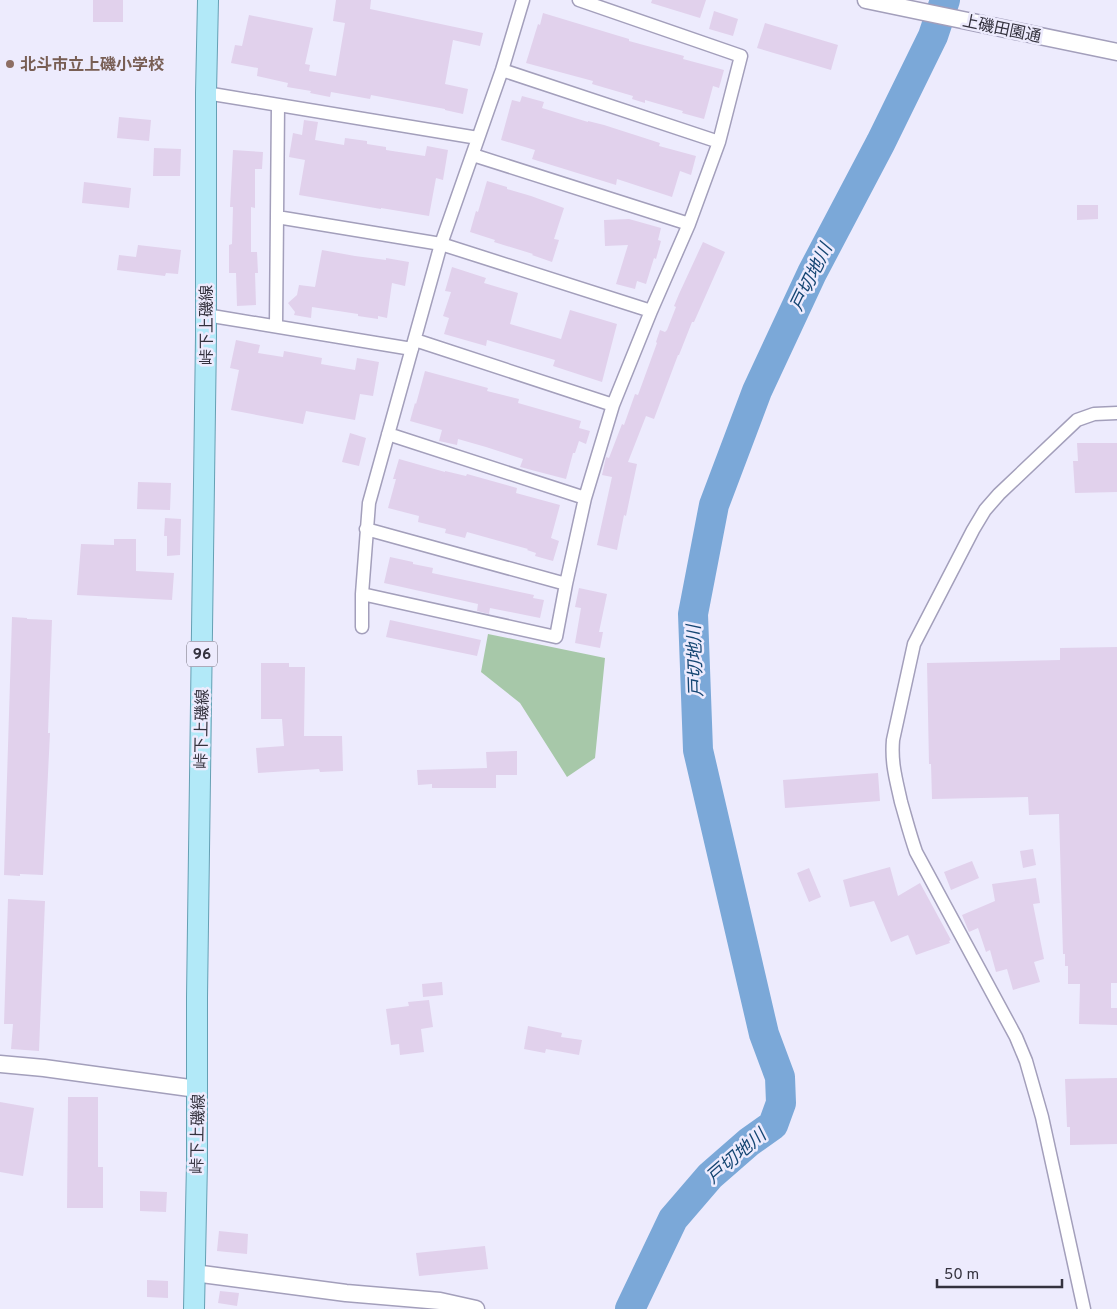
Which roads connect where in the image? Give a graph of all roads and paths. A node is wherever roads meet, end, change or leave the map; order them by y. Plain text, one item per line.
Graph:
1 (208, 0) edge
2 (523, 0) edge
3 (579, 0) edge
4 (866, 0) edge
5 (1117, 52) edge
6 (502, 70) junction
7 (206, 93) junction
8 (278, 105) junction
9 (478, 138) junction
10 (719, 142) junction
11 (472, 155) junction
12 (276, 217) junction
13 (689, 224) junction
14 (441, 244) junction
15 (651, 311) junction
16 (206, 315) junction
17 (276, 326) junction
18 (413, 344) junction
19 (613, 405) junction
20 (1117, 413) edge
21 (388, 434) junction
22 (586, 498) junction
23 (366, 529) junction
24 (566, 584) junction
25 (362, 594) junction
26 (362, 626) dead end
27 (0, 1064) edge
28 (197, 1089) junction
29 (194, 1273) junction
30 (194, 1309) edge
31 (476, 1309) edge
32 (1084, 1309) edge

1 - 7 main road, 峠下上磯線 / 96
2 - 6 street
3 - 10 street
4 - 5 street, 上磯田園通
6 - 9 street
6 - 10 street
7 - 8 street
7 - 16 main road, 峠下上磯線 / 96
8 - 9 street
8 - 12 street
9 - 11 street
10 - 13 street
11 - 13 street
11 - 14 street
12 - 14 street
12 - 17 street
13 - 15 street
14 - 15 street
14 - 18 street
15 - 19 street
16 - 17 street
16 - 28 main road, 峠下上磯線 / 96
17 - 18 street
18 - 19 street
18 - 21 street
19 - 22 street
20 - 32 street
21 - 22 street
21 - 23 street
22 - 24 street
23 - 24 street
23 - 25 street
24 - 25 street
25 - 26 street
27 - 28 street
28 - 29 main road, 峠下上磯線 / 96
29 - 30 main road, 峠下上磯線 / 96
29 - 31 street

